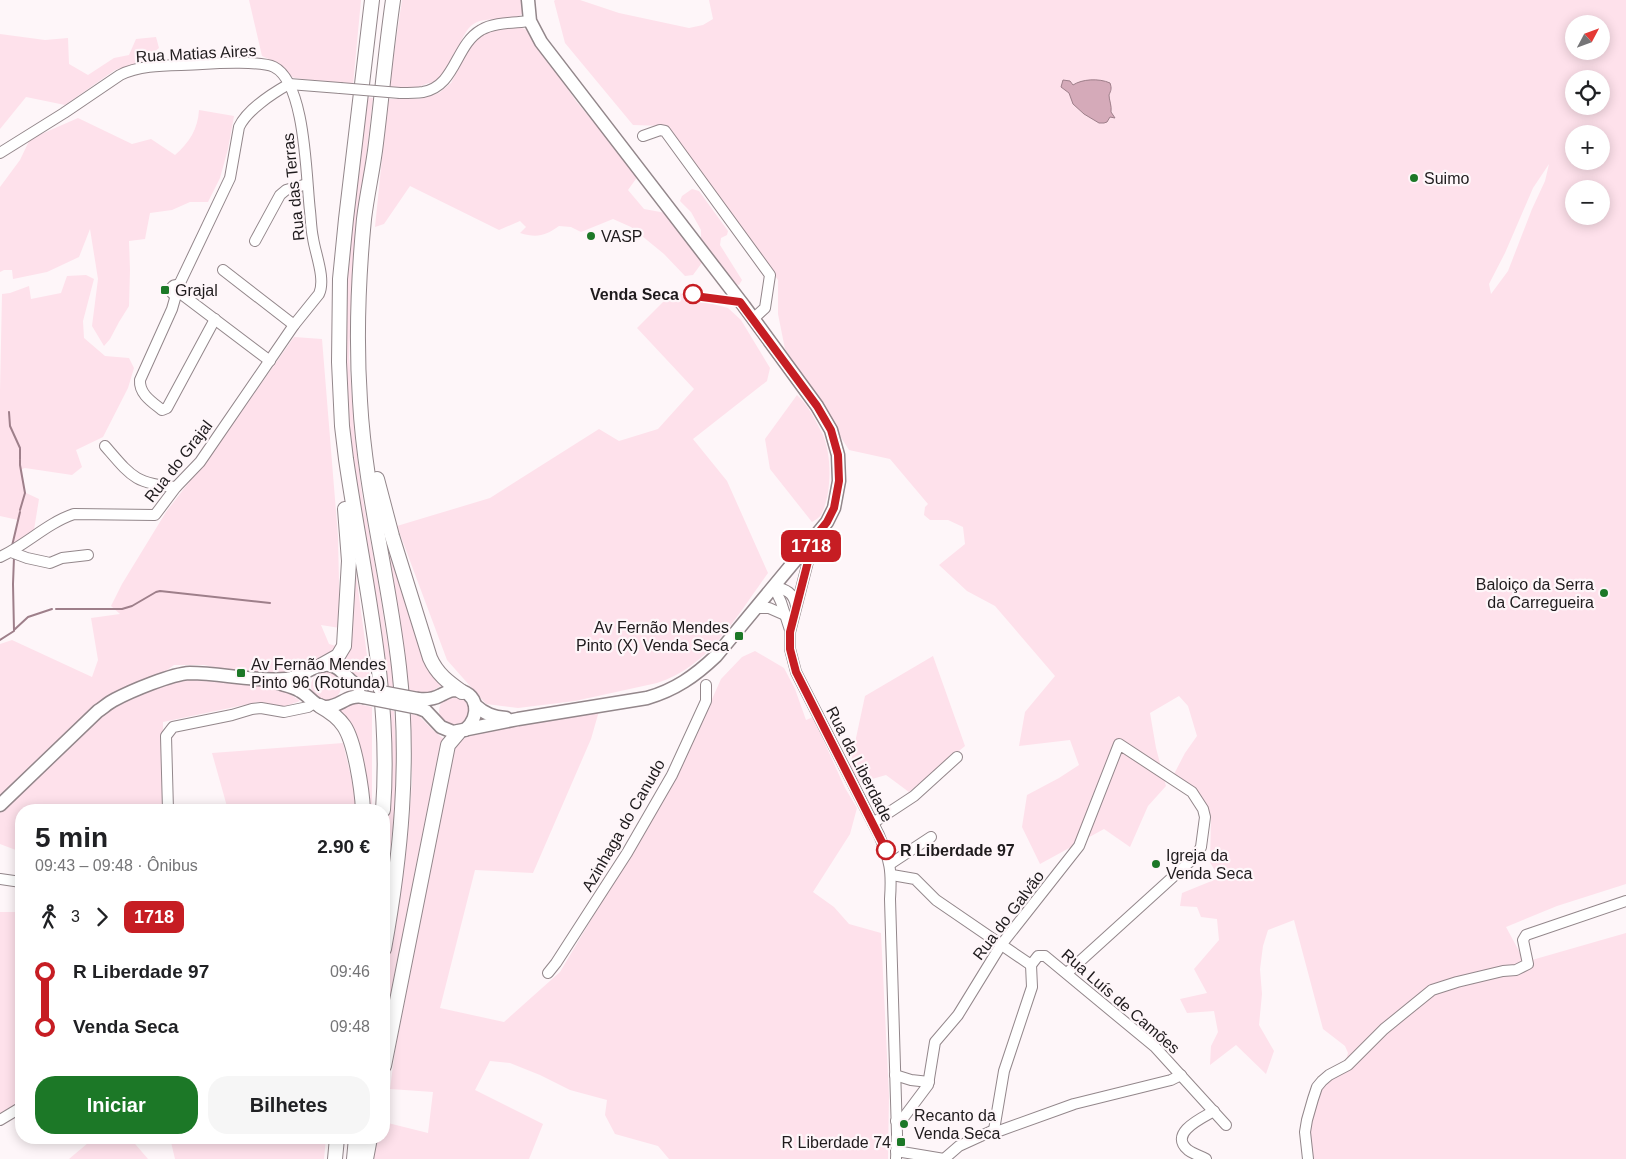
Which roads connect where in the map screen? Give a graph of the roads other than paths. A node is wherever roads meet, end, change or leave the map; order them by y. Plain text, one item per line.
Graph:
1 (372, 0) edge
2 (392, 0) edge
3 (528, 0) edge
4 (530, 21) junction
5 (289, 84) junction
6 (643, 136) dead end
7 (0, 153) edge
8 (307, 184) junction
9 (256, 241) dead end
10 (223, 270) dead end
11 (321, 289) joint
12 (179, 291) junction
13 (753, 318) junction
14 (215, 319) junction
15 (294, 325) junction
16 (270, 361) junction
17 (358, 375) junction
18 (342, 426) junction
19 (105, 446) dead end
20 (176, 487) junction
21 (814, 538) junction
22 (11, 552) junction
23 (88, 555) dead end
24 (0, 557) edge
25 (774, 587) junction
26 (796, 606) junction
27 (756, 608) junction
28 (785, 615) junction
29 (790, 632) junction
30 (319, 666) junction
31 (346, 676) junction
32 (262, 679) junction
33 (706, 685) dead end
34 (462, 692) junction
35 (362, 693) junction
36 (440, 696) junction
37 (314, 702) junction
38 (340, 702) junction
39 (418, 704) junction
40 (475, 705) junction
41 (518, 719) junction
42 (436, 722) junction
43 (462, 731) junction
44 (957, 757) dead end
45 (168, 804) edge
46 (363, 804) edge
47 (383, 804) edge
48 (0, 805) edge
49 (873, 823) junction
50 (931, 836) dead end
51 (891, 869) junction
52 (0, 879) edge
53 (15, 881) edge
54 (1626, 901) edge
55 (390, 914) edge
56 (1001, 945) junction
57 (1031, 965) junction
58 (548, 973) dead end
59 (1068, 973) junction
60 (390, 1036) edge
61 (1181, 1075) junction
62 (895, 1076) junction
63 (930, 1082) junction
64 (15, 1111) edge
65 (1214, 1111) junction
66 (0, 1120) edge
67 (896, 1122) junction
68 (1226, 1125) dead end
69 (994, 1130) junction
70 (336, 1144) edge
71 (355, 1144) edge
72 (369, 1144) edge
73 (896, 1155) edge
74 (335, 1159) edge
75 (354, 1159) edge
76 (366, 1159) edge
77 (944, 1159) edge
78 (1206, 1159) edge
79 (1308, 1159) edge

1 - 18 highway
2 - 17 highway
3 - 4 main road
4 - 5 street, bridge
4 - 13 main road
5 - 7 street, Rua Matias Aires
5 - 8 street, Rua das Terras
5 - 12 street
6 - 13 street
8 - 9 street
8 - 11 street, Rua das Terras
10 - 15 street
11 - 15 street, Rua do Grajal
12 - 14 street
12 - 14 street
13 - 21 main road
14 - 16 street
15 - 16 street, Rua do Grajal
16 - 20 street, Rua do Grajal
17 - 34 highway
17 - 55 highway
18 - 30 highway
18 - 47 highway
19 - 20 street
20 - 22 street, Rua do Grajal
21 - 25 main road
21 - 26 street, Rua da Liberdade
22 - 23 street
22 - 24 street, Rua do Grajal
25 - 26 street
25 - 27 main road
25 - 28 street
26 - 29 street, Rua da Liberdade
27 - 28 street
27 - 41 main road
28 - 29 street
29 - 49 street, Rua da Liberdade
30 - 31 main road
30 - 32 main road
30 - 37 main road
31 - 35 main road
31 - 38 main road
32 - 37 main road
32 - 48 main road
33 - 58 street, Azinhaga do Canudo
34 - 36 main road
34 - 40 main road
35 - 38 main road
35 - 39 main road, bridge
36 - 39 main road
36 - 42 main road
37 - 38 main road
37 - 45 street
37 - 46 highway
39 - 42 main road
40 - 41 main road
40 - 43 main road
41 - 43 main road
42 - 43 main road
43 - 60 highway
44 - 49 street
49 - 51 street, Rua da Liberdade
50 - 51 street
51 - 56 street
51 - 62 street, Rua da Liberdade
52 - 53 street
54 - 79 street
56 - 57 street
56 - 59 street, Rua do Galvão
56 - 63 street, Rua do Galvão
57 - 59 street, Rua Luís de Camões
57 - 69 street
59 - 61 street, Rua Luís de Camões
61 - 65 street, Rua Luís de Camões
61 - 69 street
62 - 63 street
62 - 67 street, Rua da Liberdade
63 - 67 street, Rua do Galvão
64 - 66 street
65 - 68 street, Rua Luís de Camões
65 - 78 street
67 - 73 street, Rua da Liberdade
69 - 77 street
70 - 74 highway
71 - 75 highway
72 - 76 highway
73 - 77 street

